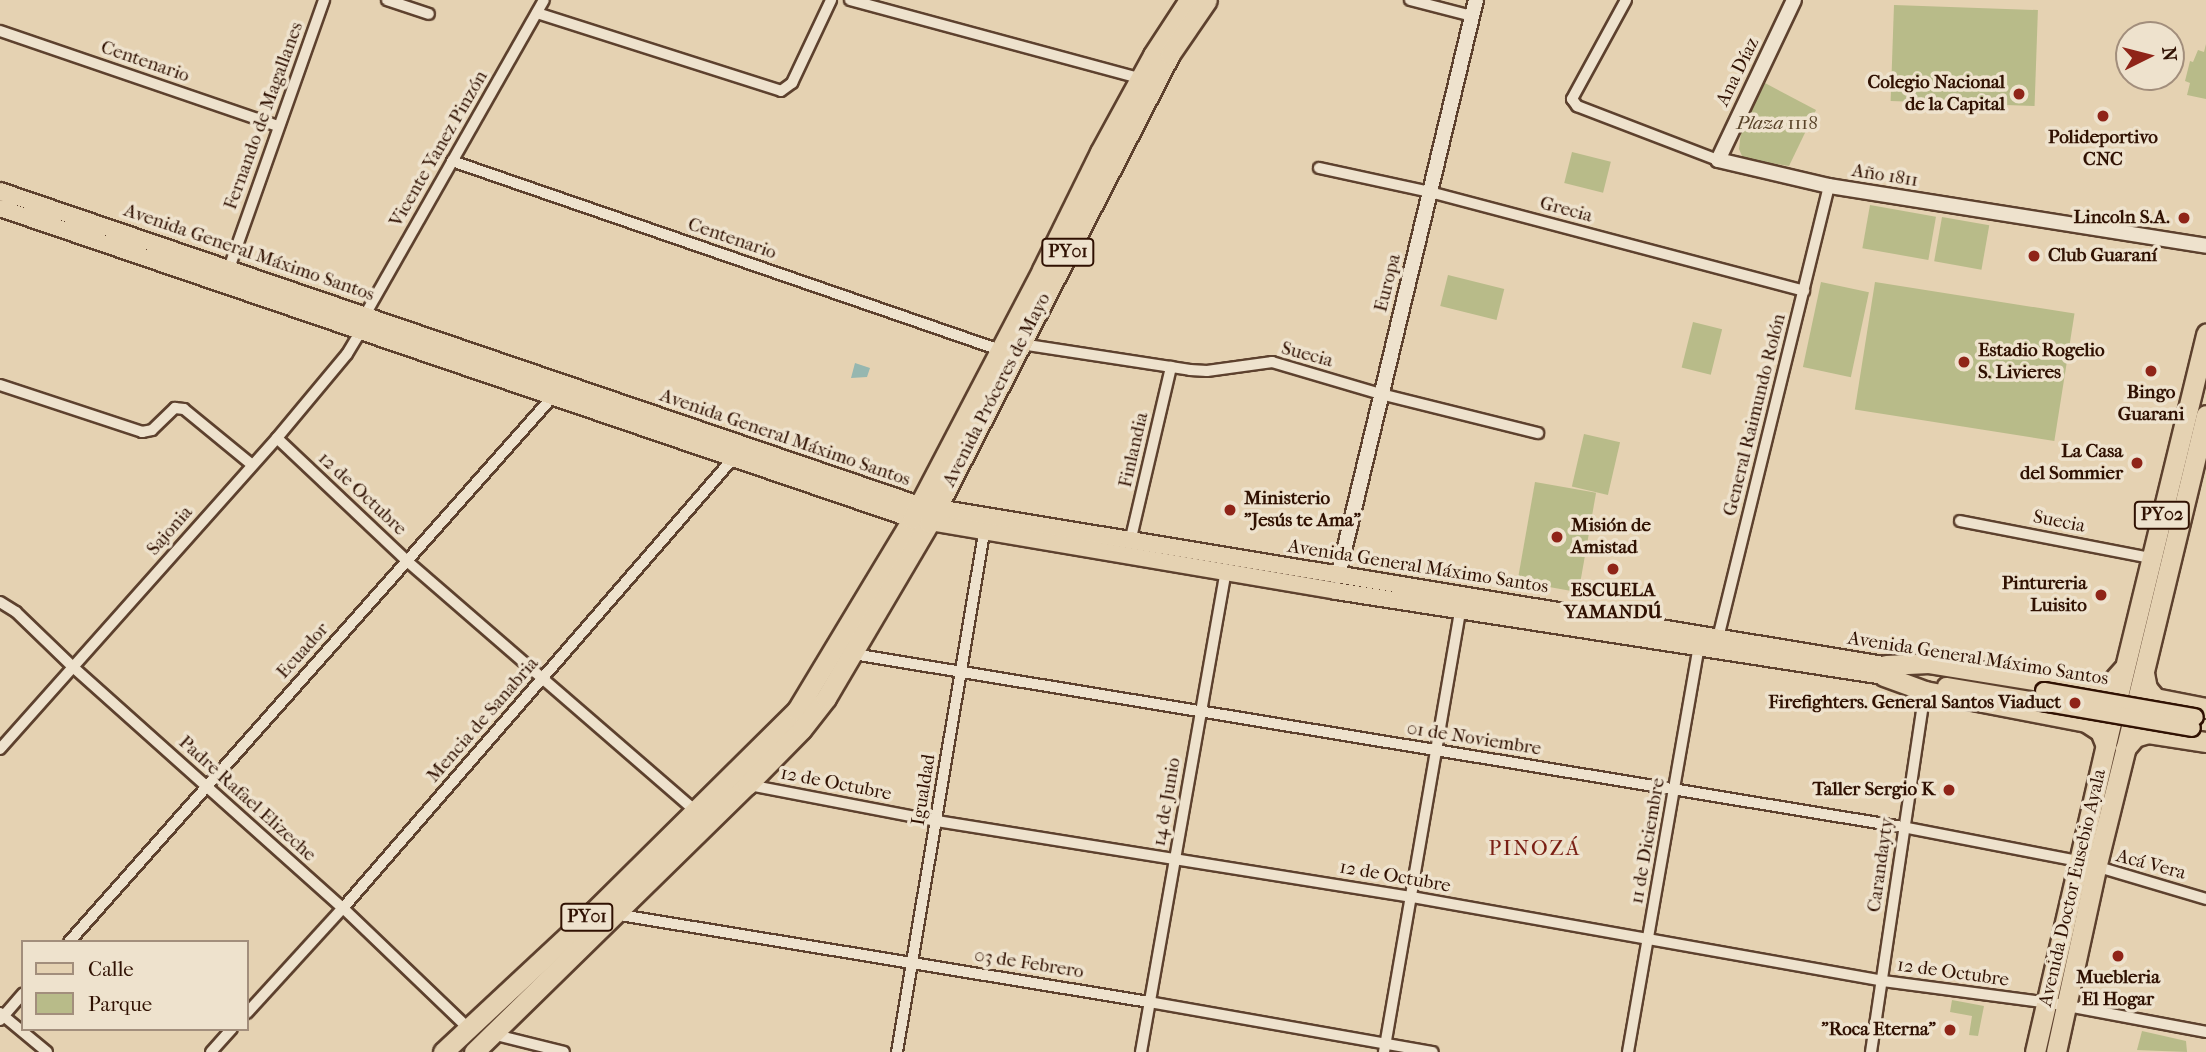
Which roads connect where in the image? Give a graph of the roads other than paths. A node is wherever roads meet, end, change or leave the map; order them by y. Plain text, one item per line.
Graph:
1 (324, 0) edge
2 (387, 0) edge
3 (544, 0) edge
4 (831, 0) edge
5 (850, 0) edge
6 (1189, 0) edge
7 (1206, 0) edge
8 (1410, 0) edge
9 (1476, 0) edge
10 (1626, 0) edge
11 (1794, 0) edge
12 (429, 13) dead end
13 (537, 13) junction
14 (1472, 16) junction
15 (0, 31) edge
16 (1140, 78) junction
17 (278, 126) junction
18 (1718, 160) junction
19 (452, 161) junction
20 (1319, 168) dead end
21 (1829, 186) junction
22 (0, 191) edge
23 (1430, 192) junction
24 (0, 208) edge
25 (2206, 246) edge
26 (226, 276) junction
27 (1804, 291) junction
28 (365, 315) junction
29 (361, 331) junction
30 (2206, 334) edge
31 (1021, 344) junction
32 (1000, 349) junction
33 (2203, 363) edge
34 (1171, 367) junction
35 (0, 385) edge
36 (559, 390) junction
37 (1381, 394) junction
38 (2206, 415) edge
39 (1538, 433) dead end
40 (277, 438) junction
41 (739, 453) junction
42 (251, 464) junction
43 (924, 514) junction
44 (1960, 521) dead end
45 (984, 533) junction
46 (1130, 542) junction
47 (2151, 558) junction
48 (407, 561) junction
49 (1227, 565) junction
50 (1338, 576) junction
51 (0, 602) edge
52 (1461, 603) junction
53 (1708, 643) junction
54 (853, 654) junction
55 (2126, 665) junction
56 (73, 667) junction
57 (1885, 671) junction
58 (961, 672) junction
59 (2144, 673) junction
60 (543, 676) junction
61 (1961, 682) junction
62 (1926, 687) junction
63 (2206, 708) edge
64 (1201, 712) junction
65 (2206, 719) edge
66 (2111, 724) dead end
67 (2131, 727) dead end
68 (2206, 730) edge
69 (2206, 742) edge
70 (2116, 748) junction
71 (0, 749) edge
72 (1438, 751) junction
73 (738, 782) junction
74 (205, 786) junction
75 (1675, 790) junction
76 (703, 817) junction
77 (937, 821) junction
78 (1903, 827) junction
79 (1175, 858) junction
80 (2087, 865) junction
81 (1412, 897) junction
82 (2206, 899) edge
83 (343, 908) junction
84 (594, 911) junction
85 (618, 914) junction
86 (71, 940) edge
87 (1648, 940) junction
88 (913, 963) junction
89 (1883, 981) junction
90 (21, 996) edge
91 (1149, 1002) junction
92 (2057, 1004) junction
93 (248, 1012) edge
94 (1, 1016) edge
95 (467, 1027) junction
96 (230, 1031) edge
97 (2206, 1032) edge
98 (492, 1034) junction
99 (1385, 1048) edge
100 (47, 1052) edge
101 (211, 1052) edge
102 (443, 1052) edge
103 (474, 1052) edge
104 (564, 1052) edge
105 (897, 1052) edge
106 (1140, 1052) edge
107 (1433, 1052) edge
108 (1628, 1052) edge
109 (1871, 1052) edge
110 (2035, 1052) edge
111 (2056, 1052) edge

1 - 17 street, Fernando de Magallanes
2 - 12 street
3 - 13 street, Vicente Yanez Pinzón
4 - 13 street
5 - 16 street
6 - 16 highway, Avenida Próceres de Mayo / PY01
7 - 31 highway, Avenida Próceres de Mayo / PY01
8 - 14 street
9 - 14 main road, Europa
10 - 18 street, Año 1811
11 - 18 main road, Ana Díaz
13 - 19 street, Vicente Yanez Pinzón
14 - 23 main road, Europa
15 - 17 street, Centenario
16 - 32 highway, Avenida Próceres de Mayo / PY01
17 - 26 street, Fernando de Magallanes
18 - 21 main road, Año 1811
19 - 28 street, Vicente Yanez Pinzón
19 - 32 street, Centenario
20 - 23 street, Grecia
21 - 25 main road, Año 1811
21 - 27 street, General Raimundo Rolón
22 - 26 main road, Avenida General Máximo Santos
23 - 27 street, Grecia
23 - 37 main road, Europa
24 - 26 main road, Avenida General Máximo Santos
26 - 28 main road, Avenida General Máximo Santos
26 - 29 main road, Avenida General Máximo Santos
27 - 53 street, General Raimundo Rolón
28 - 29 street, Vicente Yanez Pinzón
28 - 36 main road, Avenida General Máximo Santos
29 - 36 main road, Avenida General Máximo Santos
29 - 40 street, Sajonia
30 - 33 highway, PY02
31 - 34 street, Suecia
31 - 43 highway, Avenida Próceres de Mayo / PY01
32 - 43 highway, Avenida Próceres de Mayo / PY01
33 - 47 highway, PY02
34 - 37 street, Suecia
34 - 46 street, Finlandia
35 - 42 street
36 - 41 main road, Avenida General Máximo Santos
36 - 48 street, Ecuador
37 - 39 street, Suecia
37 - 50 main road, Europa
38 - 59 highway, PY02
40 - 42 street, Sajonia
40 - 48 street, 12 de Octubre
41 - 43 main road, Avenida General Máximo Santos
41 - 60 street, Mencia de Sanabria
42 - 56 street, Sajonia
43 - 45 main road, Avenida General Máximo Santos
43 - 46 main road, Avenida General Máximo Santos
43 - 54 highway, PY01
43 - 73 highway, PY01
44 - 47 street, Suecia
45 - 49 main road, Avenida General Máximo Santos
45 - 58 street, Igualdad
46 - 49 main road, Avenida General Máximo Santos
47 - 55 highway, PY02
48 - 60 street, 12 de Octubre
48 - 74 street, Ecuador
49 - 50 main road, Avenida General Máximo Santos
49 - 52 main road, Avenida General Máximo Santos
49 - 64 street, 14 de Junio
50 - 52 main road, Avenida General Máximo Santos
51 - 56 street, Padre Rafael Elizeche
52 - 53 main road, Avenida General Máximo Santos
52 - 72 street
53 - 57 main road, Avenida General Máximo Santos
53 - 75 street, 11 de Diciembre
54 - 58 street, 01 de Noviembre
54 - 73 highway, PY01
55 - 57 highway
55 - 59 highway, PY02
56 - 71 street, Sajonia
56 - 74 street, Padre Rafael Elizeche
57 - 61 main road, Avenida General Máximo Santos
57 - 62 highway
58 - 64 street, 01 de Noviembre
58 - 77 street, Igualdad
59 - 63 highway
60 - 76 street, 12 de Octubre
60 - 83 street, Mencia de Sanabria
61 - 62 main road, Avenida General Máximo Santos
61 - 65 main road, Avenida General Máximo Santos, bridge
61 - 68 main road, Avenida General Máximo Santos, bridge
62 - 70 highway
62 - 78 street, Carandayty
64 - 72 street, 01 de Noviembre
64 - 79 street, 14 de Junio
66 - 70 highway, Avenida Doctor Eusebio Ayala
67 - 70 highway, Avenida Doctor Eusebio Ayala
69 - 70 highway
70 - 80 highway, Avenida Doctor Eusebio Ayala
72 - 75 street, 01 de Noviembre
72 - 81 street
73 - 76 highway, PY01
73 - 77 street, 12 de Octubre
74 - 83 street, Padre Rafael Elizeche
74 - 86 street, Ecuador
75 - 78 street, 01 de Noviembre
75 - 87 street, 11 de Diciembre
76 - 84 highway, PY01
76 - 85 highway, PY01
77 - 79 street, 12 de Octubre
77 - 88 street, Igualdad
78 - 80 street, 01 de Noviembre
78 - 89 street, Carandayty
79 - 81 street, 12 de Octubre
79 - 91 street, 14 de Junio
80 - 82 street, Acá Vera
80 - 92 highway, Avenida Doctor Eusebio Ayala
81 - 87 street, 12 de Octubre
81 - 99 street
83 - 93 street, Mencia de Sanabria
83 - 95 street, Padre Rafael Elizeche
84 - 85 street, 03 de Febrero
84 - 95 highway, PY01
85 - 88 street, 03 de Febrero
85 - 98 highway, PY01
87 - 89 street, 12 de Octubre
87 - 108 street, 11 de Diciembre
88 - 91 street, 03 de Febrero
88 - 105 street, Igualdad
89 - 92 street, 12 de Octubre
89 - 109 street, Carandayty
90 - 94 street
91 - 99 street, 03 de Febrero
91 - 106 street, 14 de Junio
92 - 97 street, 12 de Octubre
92 - 110 highway, Avenida Doctor Eusebio Ayala
92 - 111 highway, Avenida Doctor Eusebio Ayala
94 - 100 street
95 - 98 street
95 - 102 highway, PY01
96 - 101 street
98 - 103 highway, PY01
98 - 104 street
99 - 107 street, 03 de Febrero

